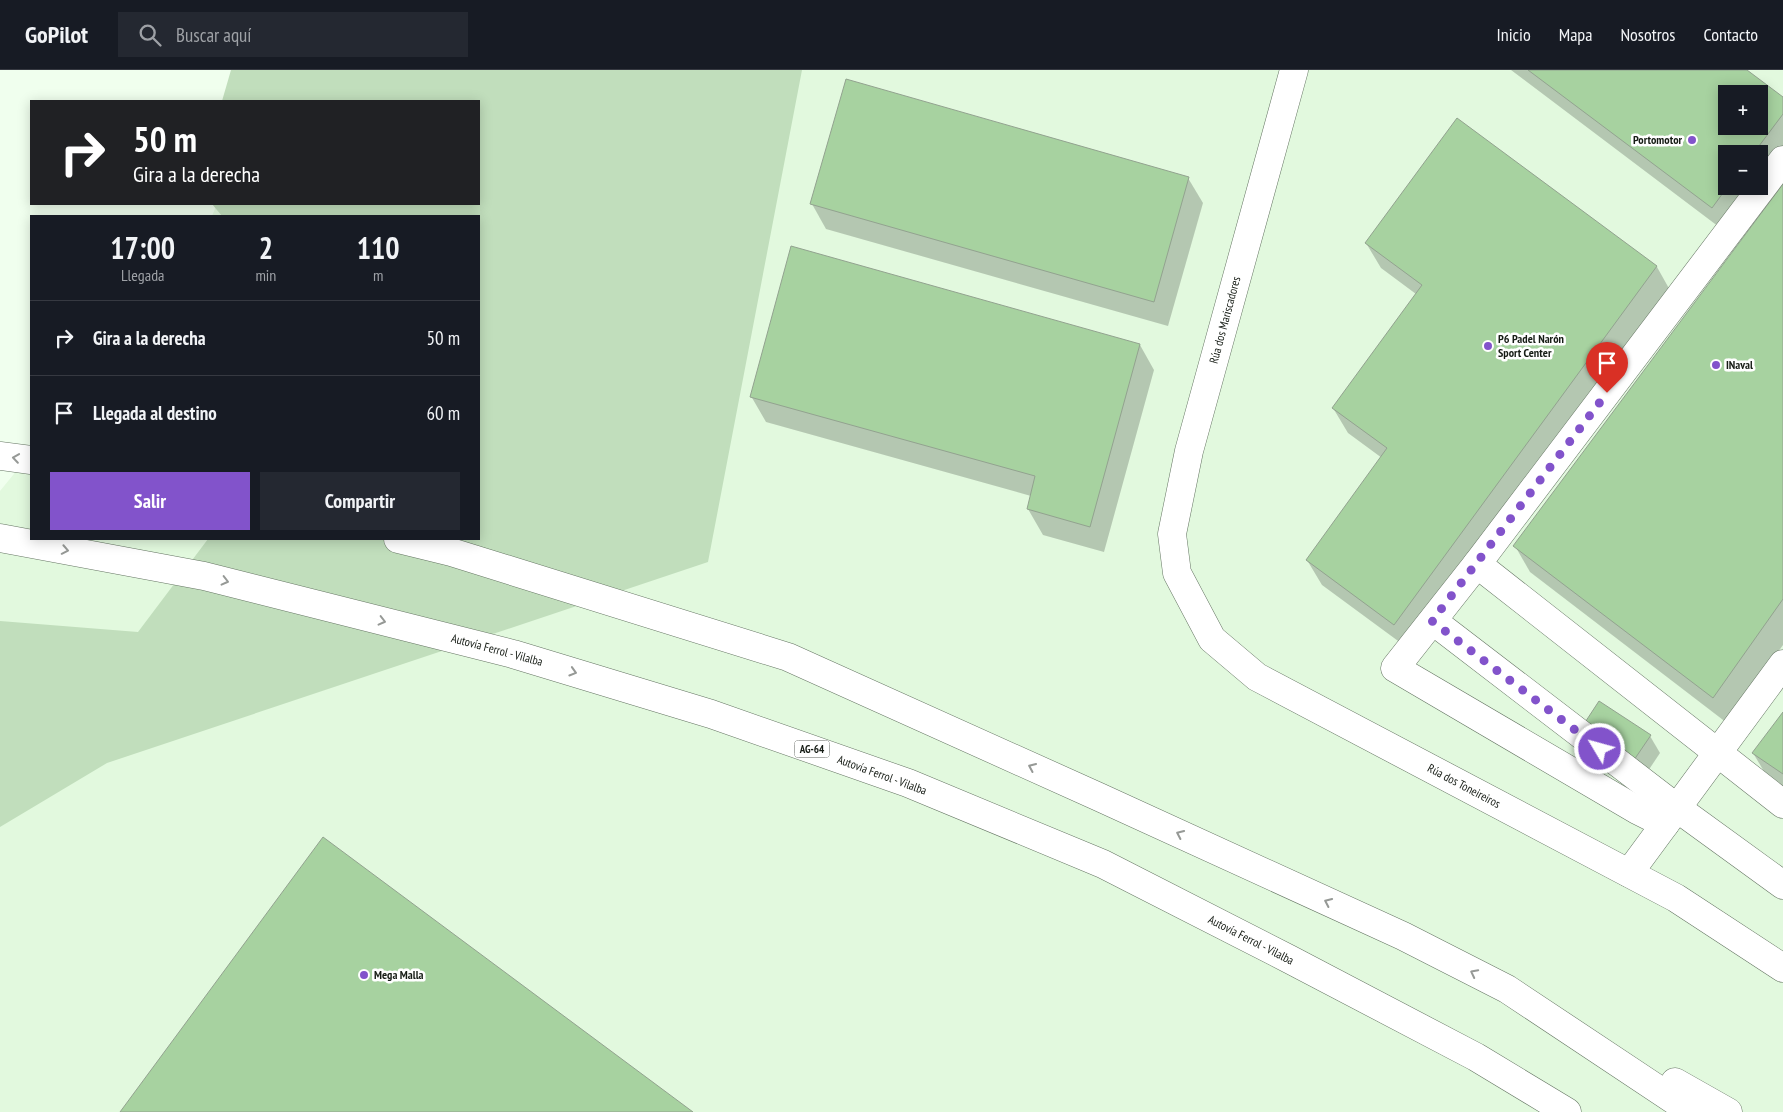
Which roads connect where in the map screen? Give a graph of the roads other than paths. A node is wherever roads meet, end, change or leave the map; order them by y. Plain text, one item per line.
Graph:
1 (1294, 70) edge
2 (1783, 160) edge
3 (0, 456) edge
4 (30, 460) edge
5 (0, 538) edge
6 (402, 540) edge
7 (1477, 564) junction
8 (1178, 572) joint
9 (1432, 621) junction
10 (1783, 664) edge
11 (1717, 754) junction
12 (1783, 804) edge
13 (1671, 816) junction
14 (1629, 873) junction
15 (1783, 885) edge
16 (1783, 968) edge
17 (1507, 989) junction
18 (1567, 1112) edge
19 (1692, 1112) edge
20 (1728, 1112) edge

1 - 8 main road, Rúa dos Mariscadores
2 - 7 main road
4 -> 3 main road
5 -> 18 main road, Autovía Ferrol - Vilalba / AG-64
17 -> 6 main road
7 - 9 main road
7 - 11 main road
8 - 14 main road, Rúa dos Toneireiros
9 - 13 main road
9 - 13 main road
10 - 11 main road
11 - 12 main road
11 - 13 main road
13 - 14 main road
13 - 15 main road
14 - 16 main road, Rúa dos Toneireiros
17 - 19 main road
17 - 20 main road

